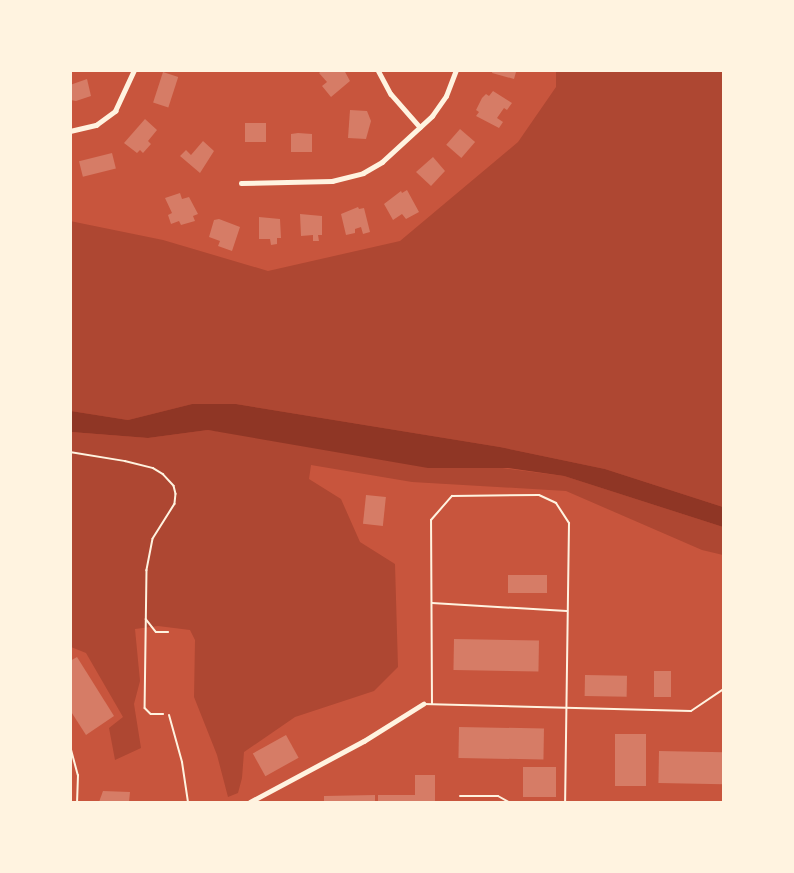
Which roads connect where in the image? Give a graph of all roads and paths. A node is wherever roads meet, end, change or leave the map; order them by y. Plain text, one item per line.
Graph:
1 (134, 70) edge
2 (378, 70) edge
3 (456, 70) edge
4 (420, 127) junction
5 (70, 131) edge
6 (241, 183) dead end
7 (70, 452) edge
8 (431, 603) junction
9 (567, 611) junction
10 (146, 619) junction
11 (168, 632) dead end
12 (723, 689) edge
13 (423, 704) joint
14 (432, 704) junction
15 (566, 708) junction
16 (169, 715) joint
17 (70, 746) edge
18 (460, 796) dead end
19 (77, 802) edge
20 (188, 802) edge
21 (250, 802) edge
22 (509, 802) edge
23 (565, 802) edge

1 - 5 street
2 - 4 street
3 - 4 street
4 - 6 street
7 - 10 path
8 - 9 lane
8 - 9 lane
8 - 14 lane
9 - 15 lane
10 - 11 path
10 - 16 path
12 - 15 lane
13 - 14 lane
13 - 21 street
14 - 15 lane
15 - 23 lane
16 - 20 lane
17 - 19 lane
18 - 22 lane

